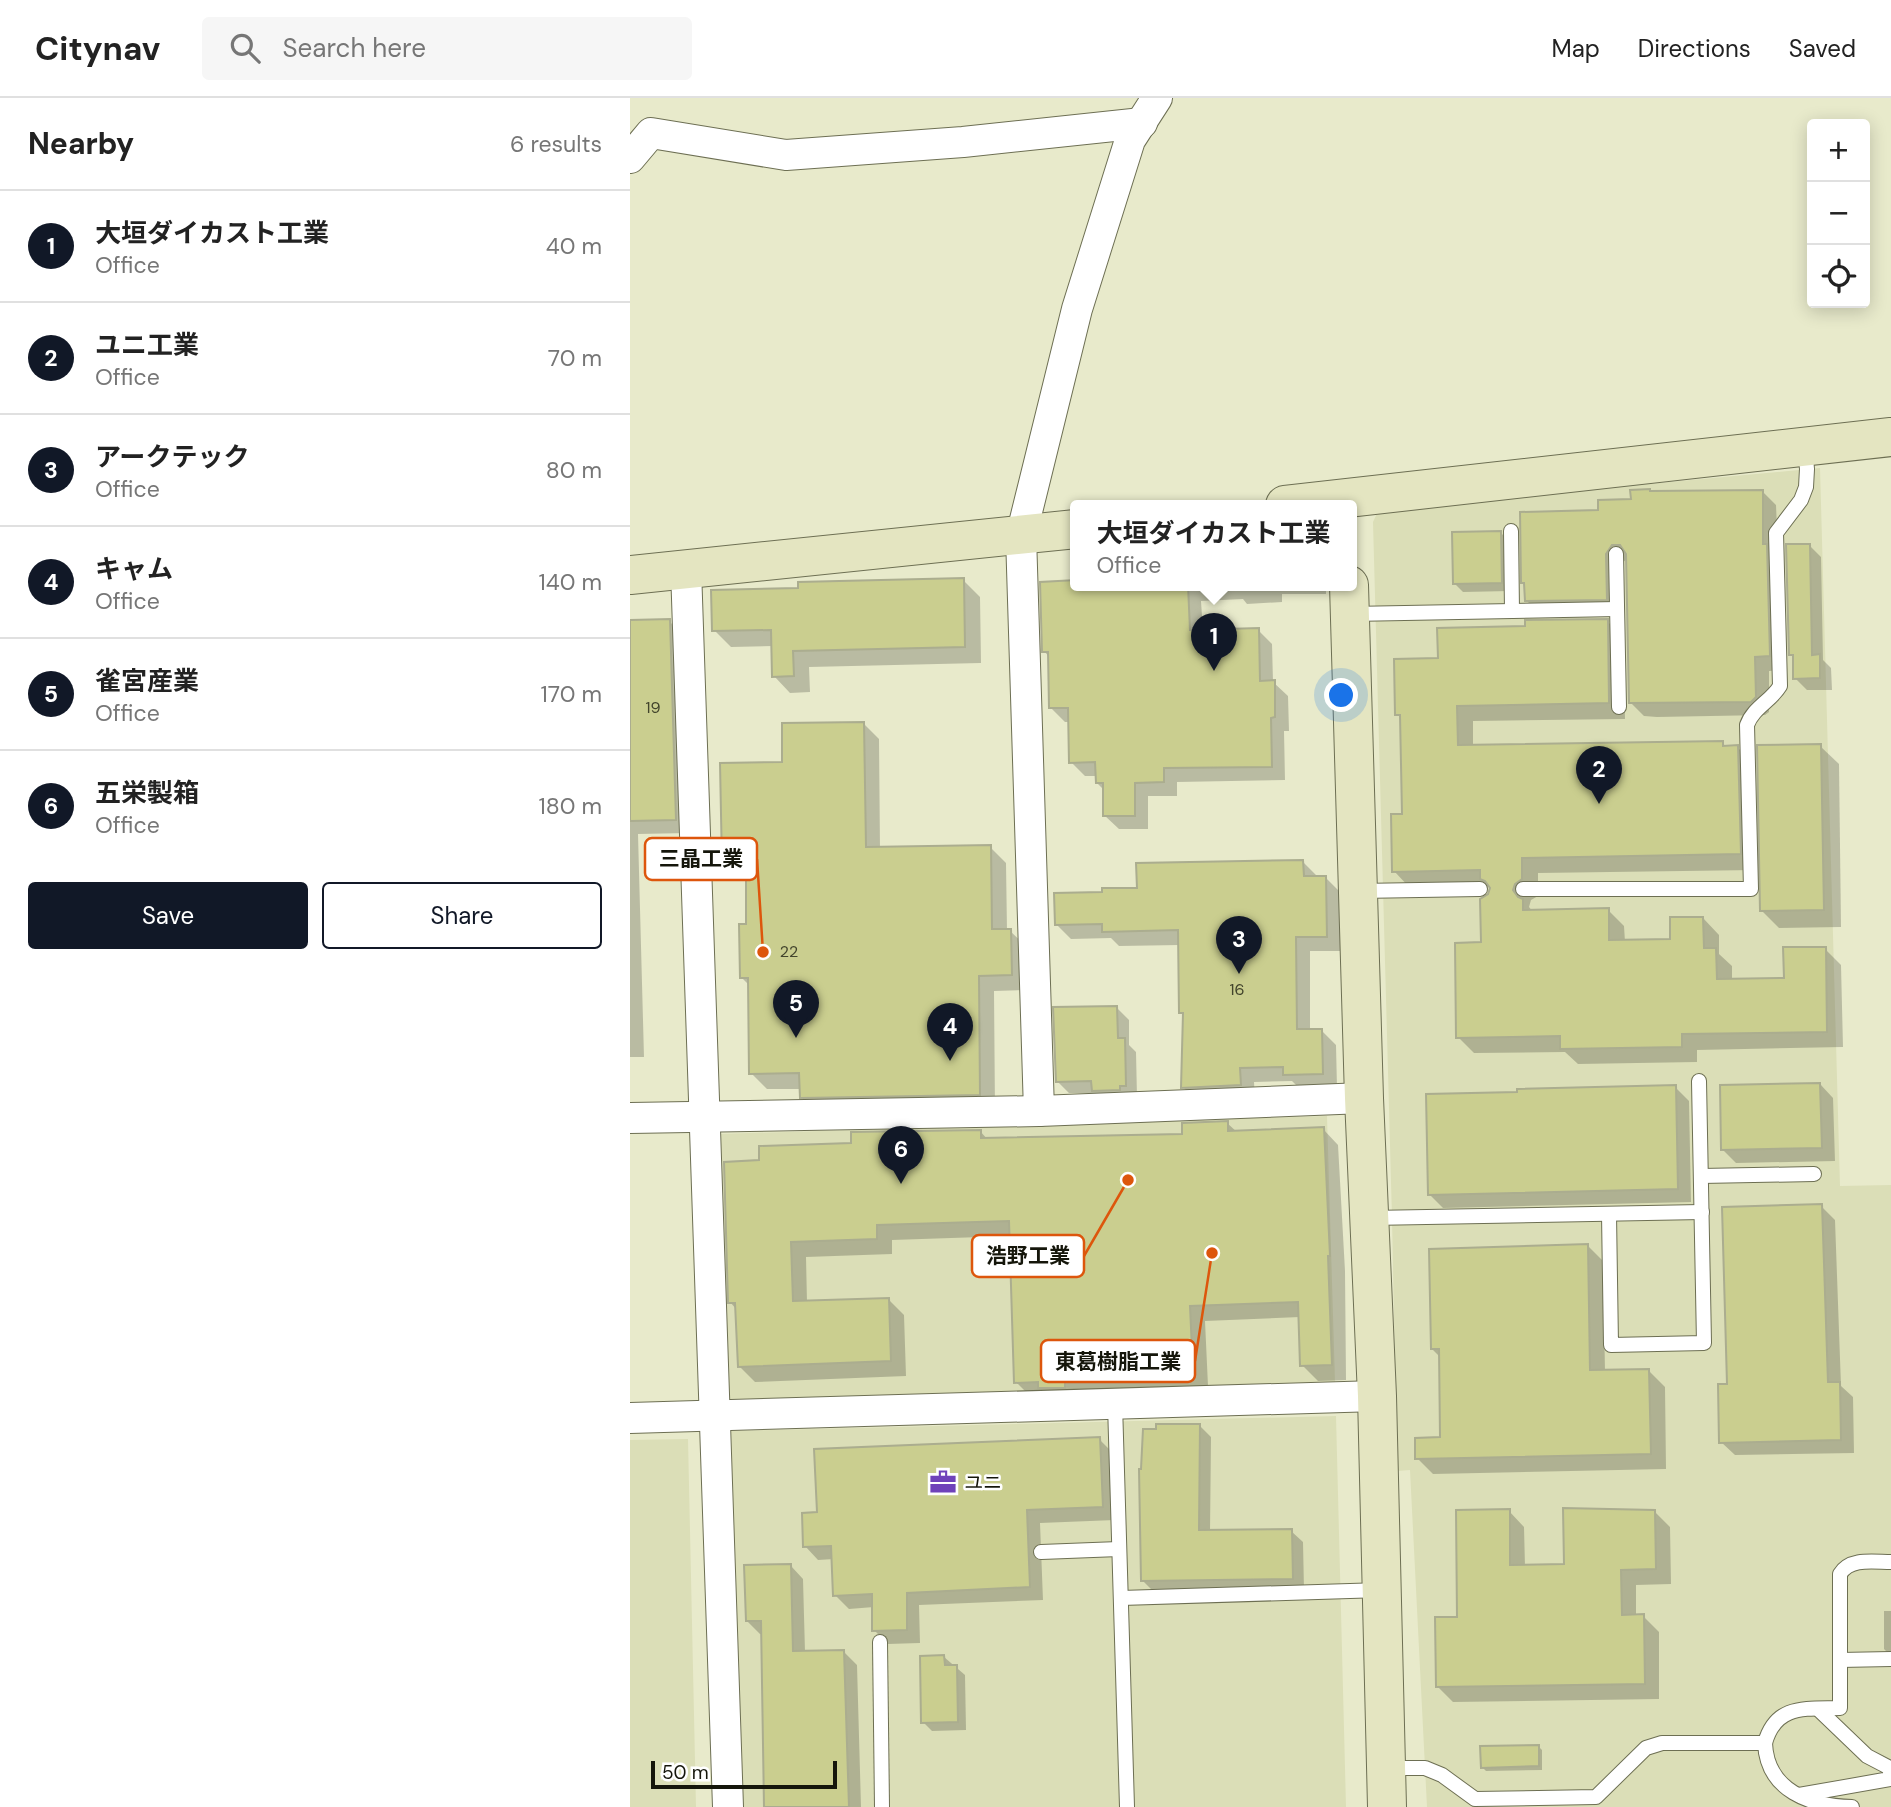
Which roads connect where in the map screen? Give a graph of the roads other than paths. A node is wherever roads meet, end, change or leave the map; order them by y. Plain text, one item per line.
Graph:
1 (1157, 98) edge
2 (1142, 123) junction
3 (630, 158) edge
4 (1891, 437) edge
5 (1804, 446) junction
6 (1355, 500) edge
7 (1070, 530) edge
8 (1511, 531) dead end
9 (1021, 536) junction
10 (1616, 554) dead end
11 (686, 569) junction
12 (630, 575) edge
13 (1350, 599) edge
14 (1617, 609) junction
15 (1512, 611) junction
16 (1619, 707) dead end
17 (1480, 889) dead end
18 (1523, 889) dead end
19 (1358, 891) junction
20 (1699, 1081) dead end
21 (1364, 1098) junction
22 (1039, 1111) junction
23 (705, 1117) junction
24 (630, 1118) edge
25 (1814, 1174) dead end
26 (1701, 1176) junction
27 (1702, 1212) junction
28 (1609, 1213) junction
29 (1369, 1218) junction
30 (1377, 1396) junction
31 (1115, 1404) junction
32 (716, 1416) junction
33 (630, 1418) edge
34 (1119, 1549) junction
35 (1041, 1552) dead end
36 (1891, 1562) edge
37 (1382, 1590) junction
38 (1121, 1598) junction
39 (880, 1642) dead end
40 (1891, 1659) edge
41 (1840, 1660) junction
42 (1818, 1709) junction
43 (1765, 1743) junction
44 (1386, 1768) junction
45 (1799, 1795) junction
46 (728, 1807) edge
47 (882, 1807) edge
48 (1127, 1807) edge
49 (1387, 1807) edge
50 (1852, 1807) edge

1 - 2 street
2 - 3 street
2 - 9 street
4 - 5 street
5 - 6 street
5 - 18 lane
7 - 9 street
8 - 15 lane
9 - 11 street
9 - 22 street
10 - 14 lane
11 - 12 street
11 - 23 street
13 - 15 lane
13 - 19 street
14 - 15 lane
14 - 16 lane
17 - 19 lane
19 - 21 street
20 - 26 lane
21 - 22 street
21 - 29 street
22 - 23 street
23 - 24 street
23 - 32 street
25 - 26 lane
26 - 27 lane
27 - 28 lane
27 - 28 lane
28 - 29 lane
29 - 30 street
30 - 31 street
30 - 37 street
31 - 32 street
31 - 34 lane
32 - 33 street
32 - 46 street
34 - 35 lane
34 - 38 lane
36 - 41 lane
37 - 38 lane
37 - 44 street
38 - 48 lane
39 - 47 lane
40 - 41 lane
41 - 42 lane
42 - 43 lane
42 - 45 lane
43 - 44 lane
43 - 45 lane
44 - 49 street
45 - 50 lane

